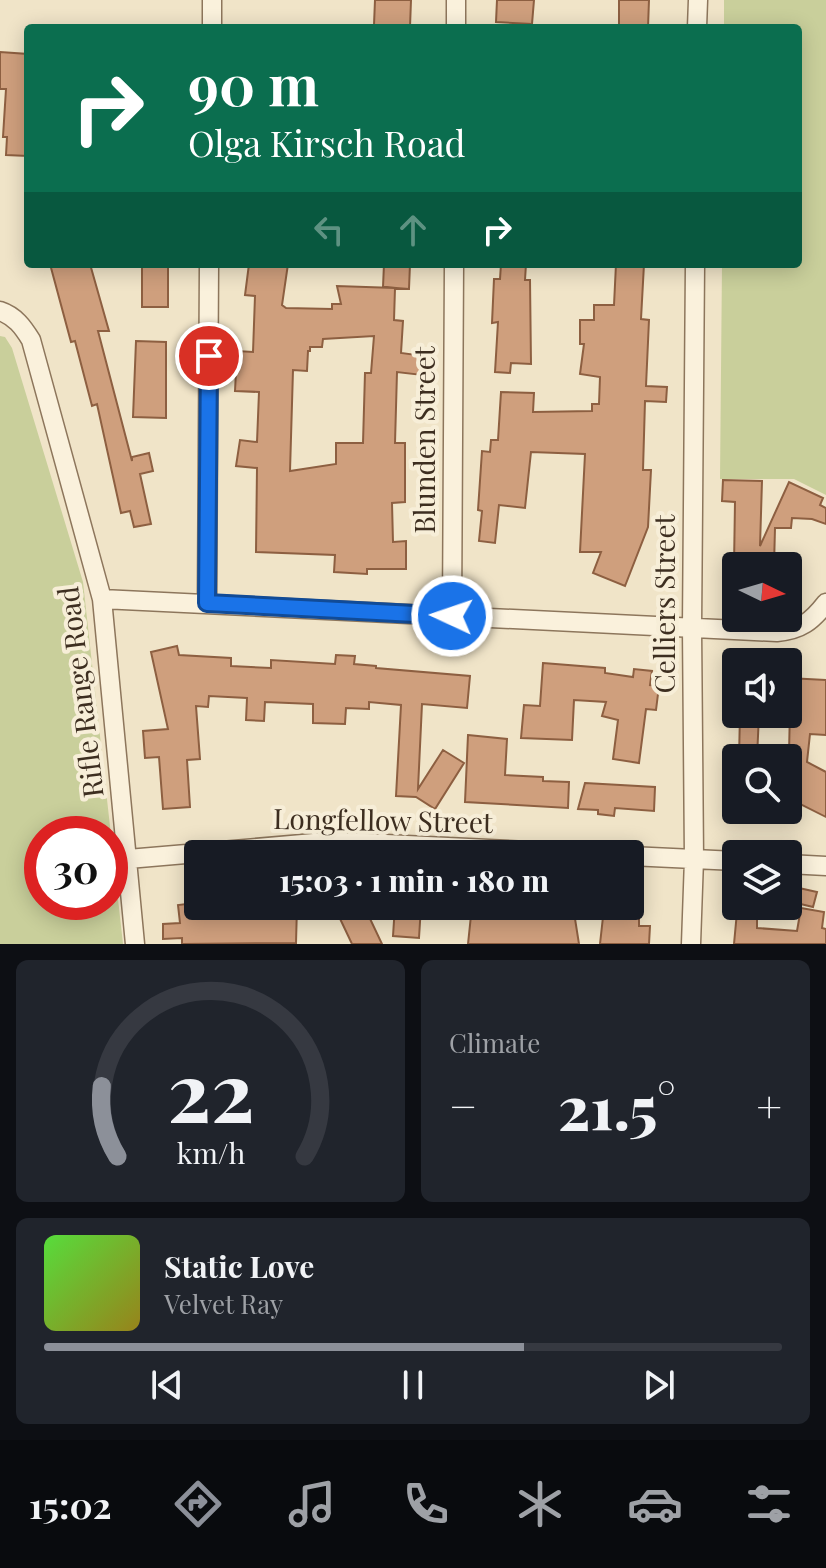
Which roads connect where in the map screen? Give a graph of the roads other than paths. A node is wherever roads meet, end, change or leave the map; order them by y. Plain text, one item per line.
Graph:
1 (212, 0) edge
2 (456, 0) edge
3 (698, 0) edge
4 (212, 24) edge
5 (456, 24) edge
6 (697, 24) edge
7 (209, 268) edge
8 (454, 268) edge
9 (695, 268) edge
10 (0, 311) edge
11 (102, 599) junction
12 (207, 603) junction
13 (826, 603) edge
14 (452, 616) junction
15 (692, 628) junction
16 (124, 816) edge
17 (184, 854) edge
18 (644, 857) edge
19 (128, 859) joint
20 (694, 859) junction
21 (722, 860) edge
22 (802, 865) edge
23 (826, 866) edge
24 (135, 944) edge
25 (691, 944) edge

1 - 4 street
2 - 5 street
3 - 6 street
7 - 12 street
8 - 14 street, Blunden Street
9 - 15 street, Celliers Street
10 - 11 street, Rifle Range Road
11 - 12 street
11 - 16 street, Rifle Range Road
12 - 14 street
13 - 15 street
14 - 15 street
15 - 20 street, Celliers Street
17 - 19 street, Longfellow Street
18 - 20 street
19 - 24 street, Rifle Range Road
20 - 21 street
20 - 25 street, Celliers Street
22 - 23 street

